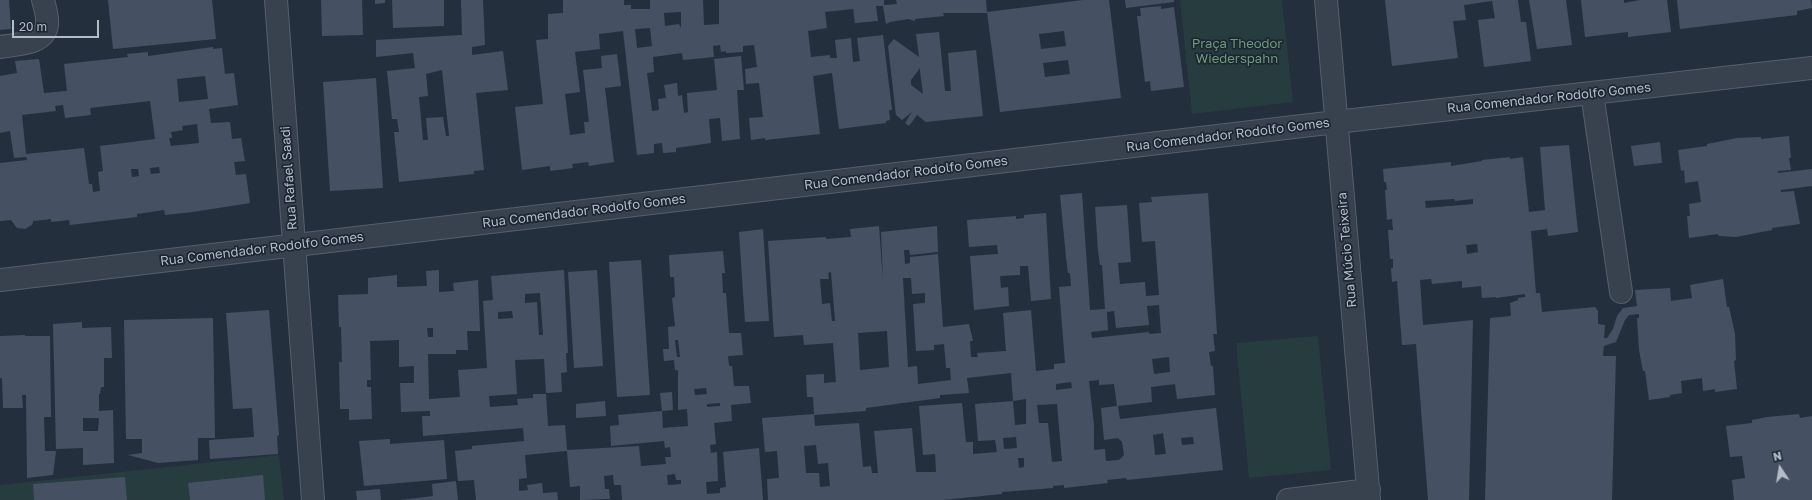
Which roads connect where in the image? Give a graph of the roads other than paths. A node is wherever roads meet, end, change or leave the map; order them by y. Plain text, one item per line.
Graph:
1 (43, 0) edge
2 (276, 0) edge
3 (1326, 0) edge
4 (0, 47) edge
5 (1812, 68) edge
6 (1592, 93) junction
7 (1336, 122) junction
8 (294, 246) junction
9 (0, 280) edge
10 (1621, 292) dead end
11 (1369, 495) edge
12 (313, 500) edge
13 (1288, 500) edge

1 - 4 street
2 - 8 street, Rua Rafael Saadi
3 - 7 street, Rua Múcio Teixeira
5 - 6 street, Rua Comendador Rodolfo Gomes
6 - 7 street, Rua Comendador Rodolfo Gomes
6 - 10 street
7 - 8 street, Rua Comendador Rodolfo Gomes
7 - 11 street, Rua Múcio Teixeira
8 - 9 street, Rua Comendador Rodolfo Gomes
8 - 12 street, Rua Rafael Saadi
11 - 13 street

